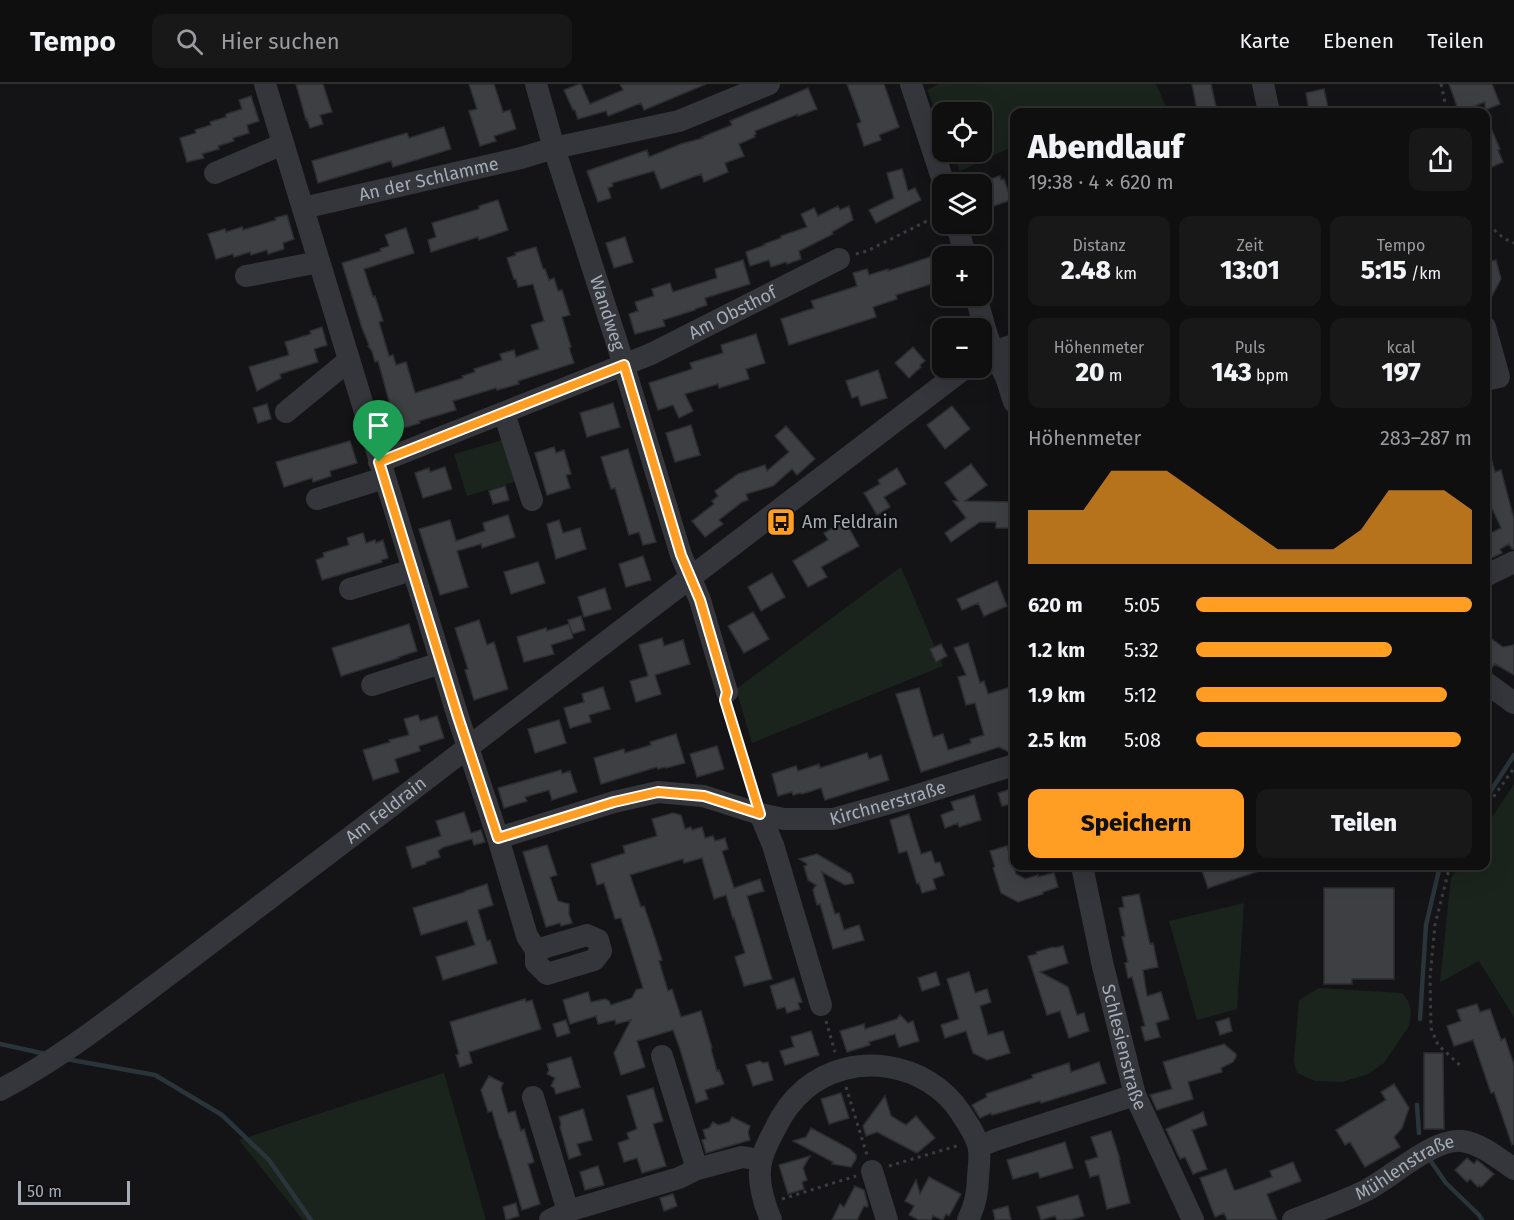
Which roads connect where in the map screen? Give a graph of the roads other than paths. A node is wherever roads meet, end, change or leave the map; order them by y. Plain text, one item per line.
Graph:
1 (265, 84) edge
2 (536, 84) edge
3 (769, 84) edge
4 (911, 84) edge
5 (1263, 84) edge
6 (1268, 108) edge
7 (283, 144) junction
8 (554, 148) junction
9 (215, 173) dead end
10 (941, 174) edge
11 (303, 208) junction
12 (839, 259) road end
13 (319, 262) junction
14 (246, 276) dead end
15 (979, 306) edge
16 (1490, 345) edge
17 (996, 352) edge
18 (348, 361) junction
19 (624, 365) junction
20 (952, 378) edge
21 (1490, 379) edge
22 (1010, 390) edge
23 (286, 412) dead end
24 (504, 413) junction
25 (382, 470) junction
26 (317, 499) dead end
27 (532, 500) dead end
28 (1514, 562) edge
29 (412, 570) junction
30 (1490, 574) edge
31 (690, 577) junction
32 (350, 589) dead end
33 (441, 663) junction
34 (372, 685) dead end
35 (1490, 686) edge
36 (727, 692) road end
37 (1514, 703) edge
38 (468, 747) junction
39 (1010, 766) edge
40 (760, 814) junction
41 (498, 838) junction
42 (1083, 870) edge
43 (536, 950) dead end
44 (821, 1005) dead end
45 (662, 1056) dead end
46 (0, 1090) edge
47 (1135, 1095) junction
48 (533, 1097) dead end
49 (979, 1147) junction
50 (761, 1160) junction
51 (697, 1169) junction
52 (1514, 1169) edge
53 (872, 1171) dead end
54 (559, 1215) edge
55 (771, 1220) edge
56 (887, 1220) edge
57 (968, 1220) edge
58 (1193, 1220) edge
59 (1293, 1220) edge

1 - 7 street
2 - 8 street, Wandweg
3 - 8 street, An der Schlamme
4 - 10 street
5 - 6 street
7 - 9 street
7 - 11 street
8 - 11 street, An der Schlamme
8 - 19 street, Wandweg
11 - 13 street
12 - 19 street, Am Obsthof
13 - 14 street
13 - 18 street
15 - 17 street
16 - 21 street
17 - 22 street
18 - 23 street
18 - 25 street
19 - 24 street
19 - 31 street, Wandweg
20 - 31 street, Am Feldrain
24 - 25 street
24 - 27 street
25 - 26 street
25 - 29 street
28 - 30 street
29 - 32 street
29 - 33 street
31 - 36 street, Wandweg
31 - 38 street, Am Feldrain
33 - 34 street
33 - 38 street
35 - 37 street
38 - 41 street
38 - 46 street, Am Feldrain
39 - 40 street, Kirchnerstraße
40 - 41 street, Kirchnerstraße
40 - 44 street
41 - 43 street
42 - 47 street, Schlesienstraße
45 - 51 street
47 - 49 street
47 - 58 street, Schlesienstraße
48 - 54 street
49 - 50 street
49 - 57 street
50 - 51 street
50 - 55 street
51 - 54 street
52 - 59 street, Mühlenstraße
53 - 56 street

